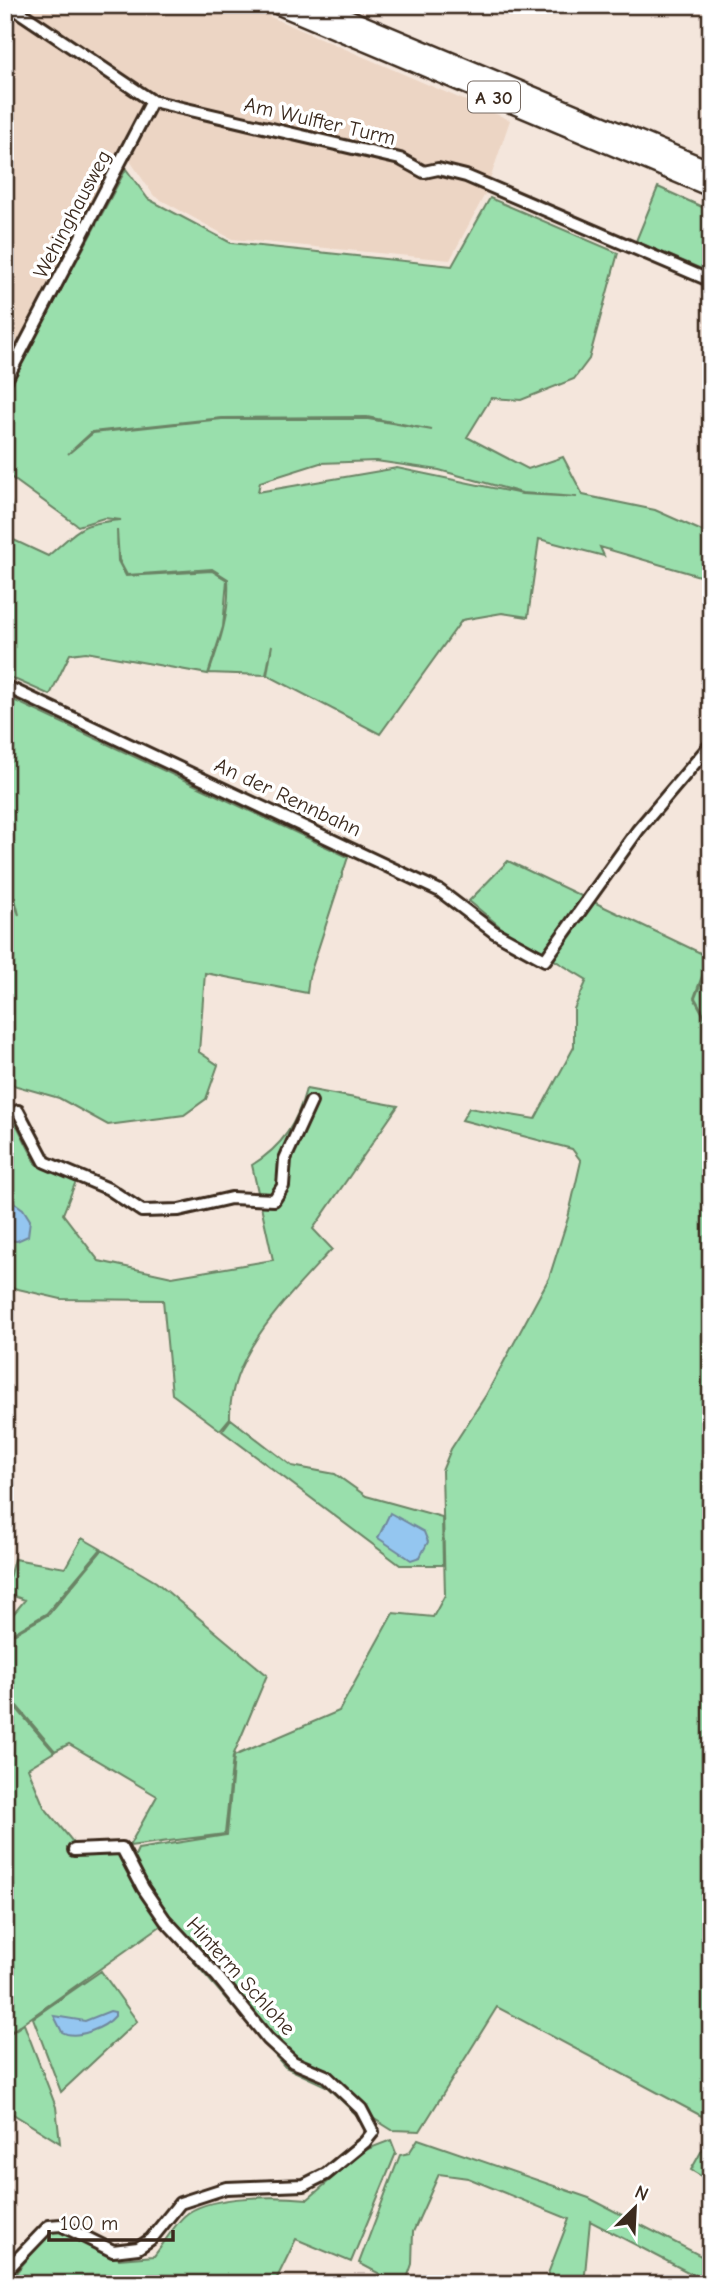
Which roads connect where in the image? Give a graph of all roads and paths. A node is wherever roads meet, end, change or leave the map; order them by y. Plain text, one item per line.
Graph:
1 (9, 5) edge
2 (279, 5) edge
3 (314, 5) edge
4 (152, 101) junction
5 (711, 171) edge
6 (711, 187) edge
7 (711, 281) edge
8 (5, 382) edge
9 (5, 686) edge
10 (711, 744) edge
11 (310, 1102) dead end
12 (18, 1111) dead end
13 (74, 1850) dead end
14 (5, 2272) edge

1 - 4 street, Am Wulfter Turm
2 - 6 highway, A 30
3 - 5 highway, A 30
4 - 7 street, Am Wulfter Turm
4 - 8 street, Wehinghausweg
9 - 10 street, An der Rennbahn
11 - 12 street
13 - 14 street, Hinterm Schlohe

